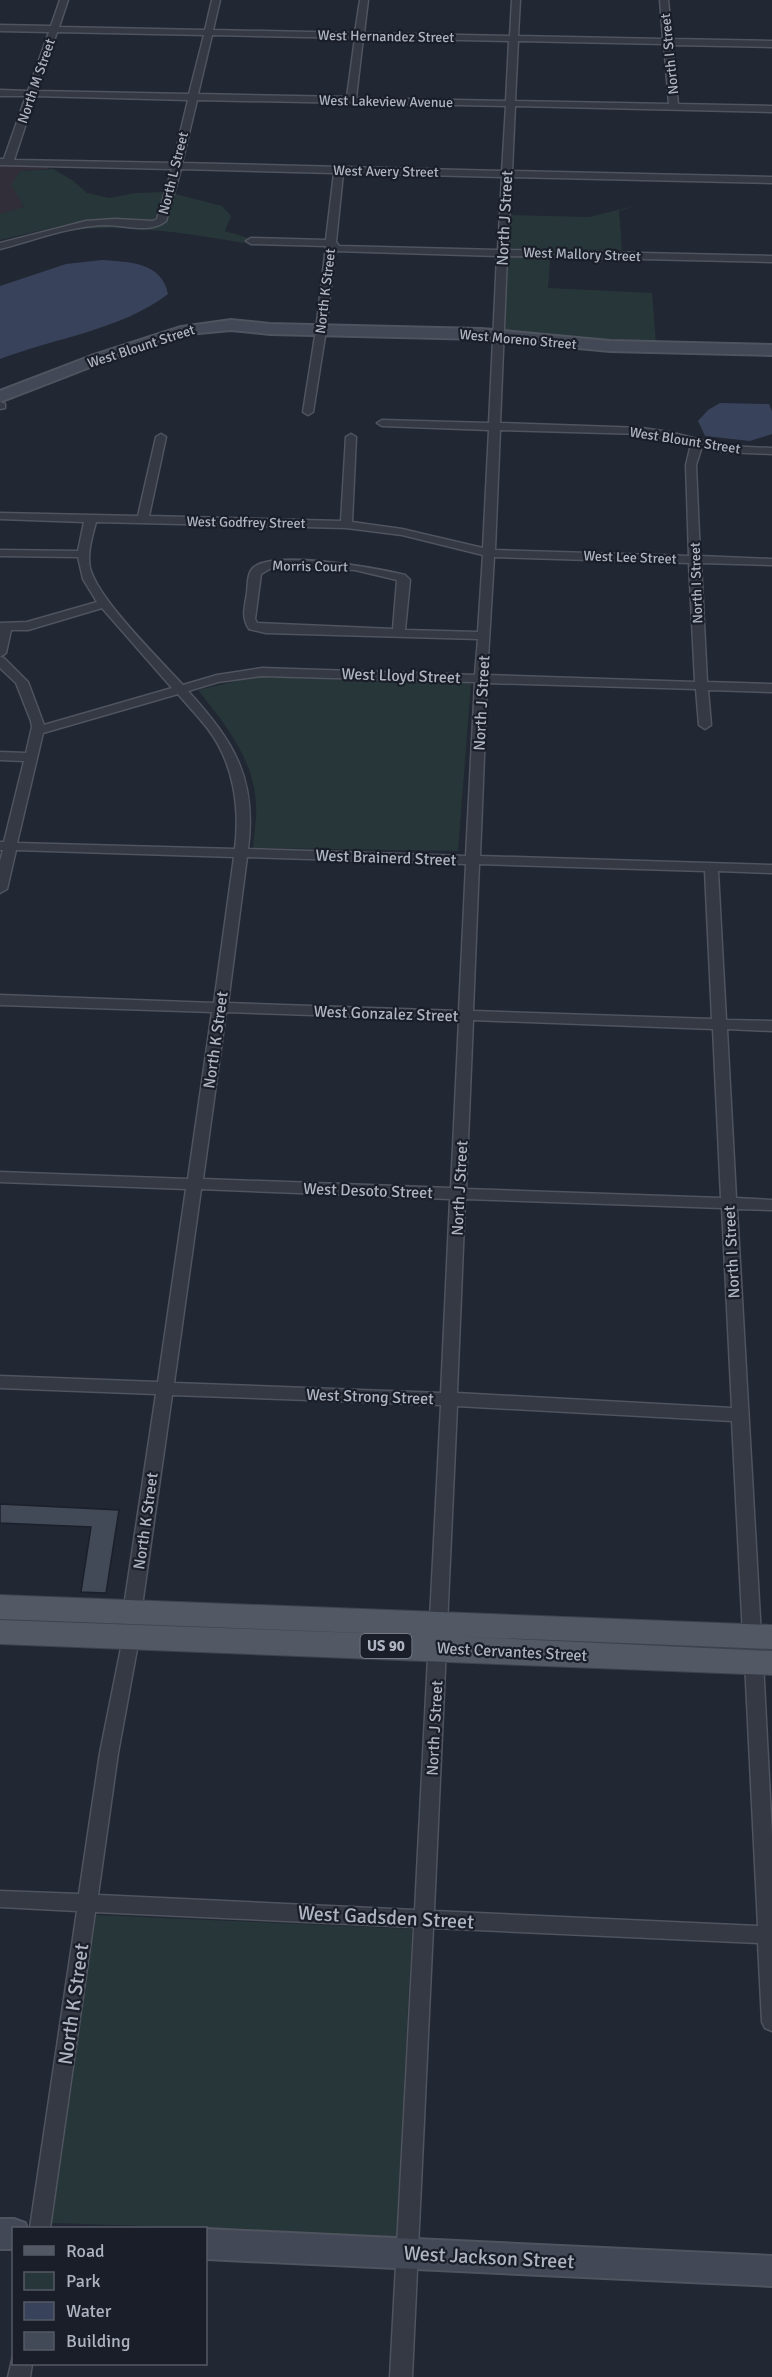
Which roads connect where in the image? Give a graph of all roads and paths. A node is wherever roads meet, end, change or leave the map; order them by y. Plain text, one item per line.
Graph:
1 (64, 0) edge
2 (216, 0) edge
3 (364, 0) edge
4 (516, 0) edge
5 (664, 0) edge
6 (0, 28) edge
7 (54, 29) junction
8 (208, 32) junction
9 (359, 35) junction
10 (514, 38) junction
11 (668, 42) junction
12 (772, 45) edge
13 (0, 93) edge
14 (32, 93) junction
15 (192, 97) junction
16 (351, 100) junction
17 (510, 104) junction
18 (674, 107) junction
19 (772, 109) edge
20 (4, 162) edge
21 (176, 166) junction
22 (339, 170) junction
23 (507, 174) junction
24 (772, 180) edge
25 (251, 241) dead end
26 (331, 243) junction
27 (0, 246) edge
28 (503, 252) junction
29 (772, 259) edge
30 (264, 329) joint
31 (321, 330) junction
32 (498, 336) junction
33 (772, 350) edge
34 (0, 403) edge
35 (308, 412) dead end
36 (382, 423) dead end
37 (494, 426) junction
38 (161, 437) dead end
39 (351, 438) dead end
40 (697, 443) junction
41 (772, 451) edge
42 (0, 516) edge
43 (91, 518) junction
44 (143, 520) junction
45 (346, 525) junction
46 (0, 553) edge
47 (488, 553) junction
48 (82, 554) junction
49 (694, 559) junction
50 (772, 562) edge
51 (104, 604) junction
52 (3, 628) edge
53 (399, 633) junction
54 (484, 636) junction
55 (0, 653) edge
56 (0, 661) edge
57 (482, 678) junction
58 (701, 686) junction
59 (772, 688) edge
60 (182, 689) junction
61 (705, 725) dead end
62 (37, 731) junction
63 (0, 756) edge
64 (31, 757) junction
65 (5, 846) edge
66 (241, 853) junction
67 (474, 860) junction
68 (711, 867) junction
69 (772, 869) edge
70 (0, 889) edge
71 (0, 1000) edge
72 (220, 1008) junction
73 (467, 1016) junction
74 (719, 1024) junction
75 (772, 1026) edge
76 (0, 1177) edge
77 (194, 1184) junction
78 (458, 1194) junction
79 (728, 1203) junction
80 (772, 1205) edge
81 (0, 1382) edge
82 (163, 1388) junction
83 (448, 1399) junction
84 (740, 1415) junction
85 (0, 1607) edge
86 (130, 1625) junction
87 (0, 1632) edge
88 (439, 1636) junction
89 (762, 1649) edge
90 (0, 1899) edge
91 (87, 1903) junction
92 (423, 1918) junction
93 (770, 1935) edge
94 (772, 2022) edge
95 (40, 2227) edge
96 (207, 2244) edge
97 (407, 2253) junction
98 (772, 2271) edge
99 (401, 2377) edge

1 - 7 street, North M Street
2 - 8 street, North L Street
3 - 9 street
4 - 10 street, North J Street
5 - 11 street, North I Street
6 - 7 street, West Hernandez Street
7 - 8 street, West Hernandez Street
7 - 14 street, North M Street
8 - 9 street, West Hernandez Street
8 - 15 street, North L Street
9 - 10 street, West Hernandez Street
9 - 16 street
10 - 11 street, West Hernandez Street
10 - 17 street, North J Street
11 - 12 street, West Hernandez Street
11 - 18 street, North I Street
13 - 14 street, West Lakeview Avenue
14 - 15 street, West Lakeview Avenue
14 - 20 street, North M Street
15 - 16 street, West Lakeview Avenue
15 - 21 street, North L Street
16 - 17 street, West Lakeview Avenue
17 - 18 street, West Lakeview Avenue
17 - 23 street, North J Street
18 - 19 street, West Lakeview Avenue
20 - 21 street, West Avery Street
21 - 22 street, West Avery Street
21 - 27 street, North L Street
22 - 23 street, West Avery Street
22 - 26 street, North K Street
23 - 24 street, West Avery Street
23 - 28 street, North J Street
25 - 26 street, West Mallory Street
26 - 28 street, West Mallory Street
26 - 31 street, North K Street
28 - 29 street, West Mallory Street
28 - 32 street, North J Street
30 - 31 street, West Moreno Street
30 - 34 street, West Blount Street
31 - 32 street, West Moreno Street
31 - 35 street, North K Street
32 - 33 street, West Moreno Street
32 - 37 street, North J Street
36 - 37 street, West Blount Street
37 - 40 street, West Blount Street
37 - 47 street, North J Street
38 - 44 street
39 - 45 street
40 - 41 street, West Blount Street
40 - 49 street, North I Street
42 - 43 street, West Godfrey Street
43 - 44 street, West Godfrey Street
43 - 48 street, North K Street
44 - 45 street, West Godfrey Street
45 - 47 street, West Godfrey Street
46 - 48 street
47 - 49 street, West Lee Street
47 - 54 street, North J Street
48 - 51 street, North K Street
49 - 50 street, West Lee Street
49 - 58 street, North I Street
51 - 52 street
51 - 60 street, North K Street
52 - 55 street
53 - 53 street, Morris Court
53 - 54 street, Morris Court
54 - 57 street, North J Street
56 - 62 street
57 - 58 street, West Lloyd Street
57 - 60 street, West Lloyd Street
57 - 67 street, North J Street
58 - 59 street, West Lloyd Street
58 - 61 street, North I Street
60 - 62 street, West Lloyd Street
60 - 66 street, North K Street
62 - 64 street
63 - 64 street
64 - 65 street
65 - 66 street, West Brainerd Street
65 - 70 street
66 - 67 street, West Brainerd Street
66 - 72 street, North K Street
67 - 68 street, West Brainerd Street
67 - 73 street, North J Street
68 - 69 street, West Brainerd Street
68 - 74 street, North I Street
71 - 72 street, West Gonzalez Street
72 - 73 street, West Gonzalez Street
72 - 77 street, North K Street
73 - 74 street, West Gonzalez Street
73 - 78 street, North J Street
74 - 75 street, West Gonzalez Street
74 - 79 street, North I Street
76 - 77 street, West Desoto Street
77 - 78 street, West Desoto Street
77 - 82 street, North K Street
78 - 79 street, West Desoto Street
78 - 83 street, North J Street
79 - 80 street, West Desoto Street
79 - 84 street, North I Street
81 - 82 street, West Strong Street
82 - 83 street, West Strong Street
82 - 86 street, North K Street
83 - 84 street, West Strong Street
83 - 88 street, North J Street
84 - 89 street, North I Street
85 - 86 main road, West Cervantes Street / US 90
86 - 87 main road, West Cervantes Street / US 90
86 - 88 main road, West Cervantes Street / US 90
86 - 91 street, North K Street
88 - 89 main road, West Cervantes Street / US 90
88 - 92 street, North J Street
89 - 93 street, North I Street
90 - 91 street, West Gadsden Street
91 - 92 street, West Gadsden Street
91 - 95 street, North K Street
92 - 93 street, West Gadsden Street
92 - 97 street, North J Street
93 - 94 street, North I Street
96 - 97 street, West Jackson Street
97 - 98 street, West Jackson Street
97 - 99 street, North J Street

